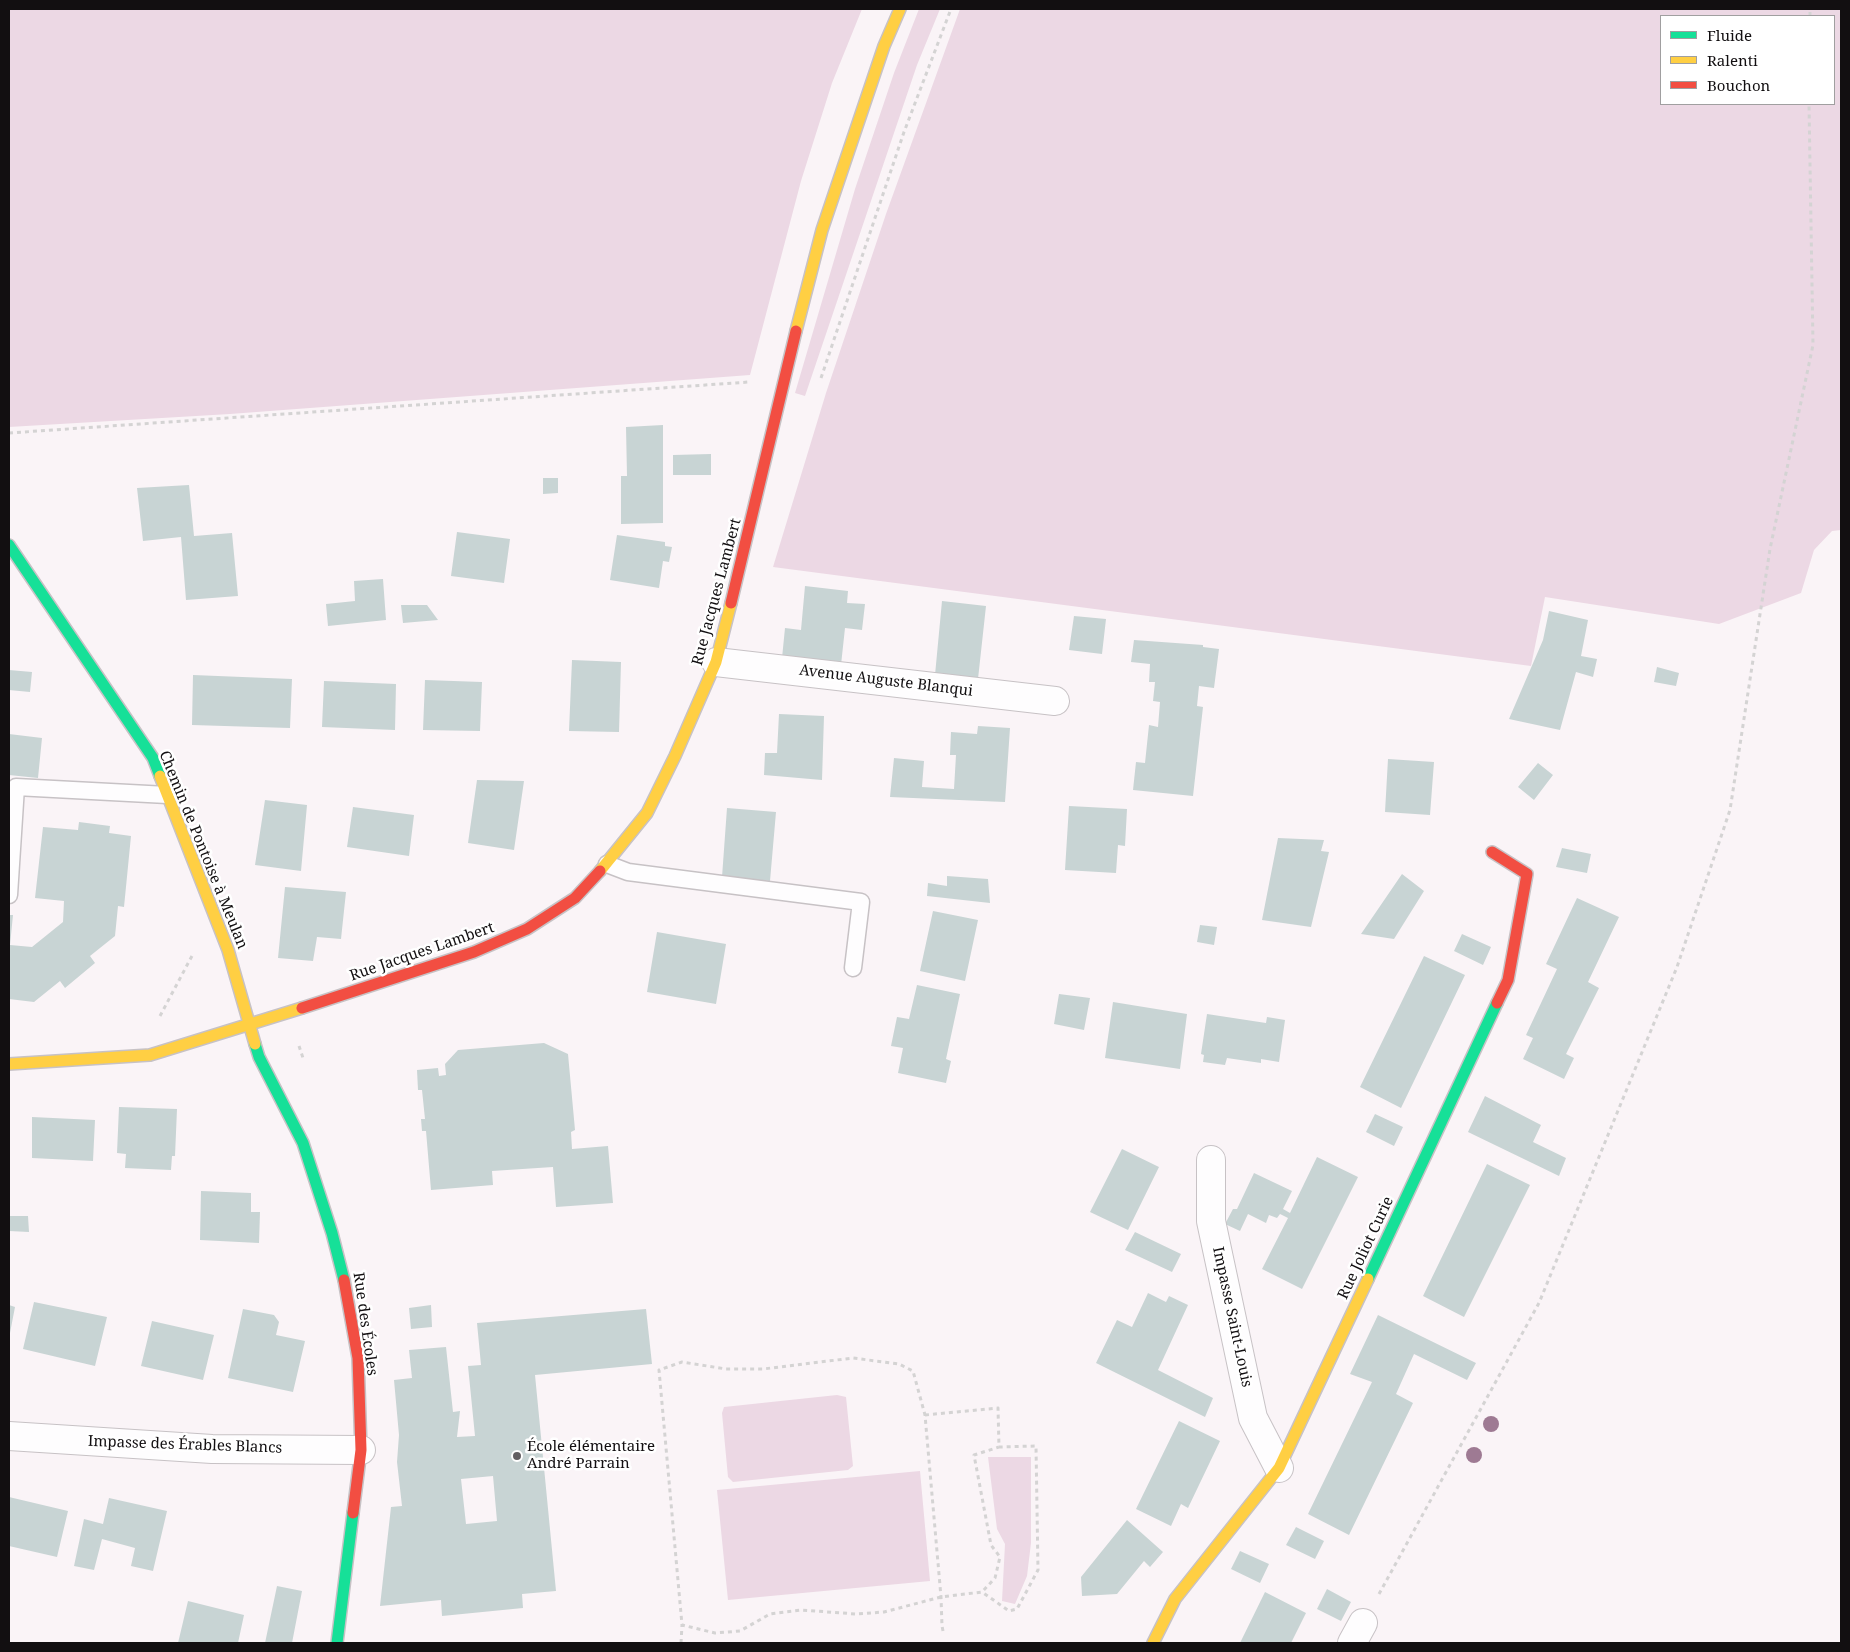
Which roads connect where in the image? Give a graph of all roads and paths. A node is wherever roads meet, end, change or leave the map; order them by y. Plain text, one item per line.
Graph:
1 (900, 9) edge
2 (951, 9) edge
3 (1809, 105) edge
4 (783, 380) junction
5 (821, 380) dead end
6 (9, 433) edge
7 (9, 545) edge
8 (716, 662) junction
9 (1055, 701) dead end
10 (167, 795) junction
11 (12, 802) edge
12 (1492, 852) dead end
13 (607, 864) junction
14 (9, 895) edge
15 (228, 950) junction
16 (853, 968) dead end
17 (156, 1024) dead end
18 (248, 1025) junction
19 (298, 1044) dead end
20 (304, 1062) dead end
21 (9, 1064) edge
22 (1211, 1160) dead end
23 (925, 1415) junction
24 (9, 1436) edge
25 (999, 1447) junction
26 (361, 1450) junction
27 (1279, 1468) junction
28 (982, 1592) junction
29 (941, 1597) junction
30 (682, 1625) junction
31 (944, 1631) dead end
32 (1357, 1633) edge
33 (336, 1643) edge
34 (681, 1643) edge
35 (1154, 1643) edge

1 - 4 street, Rue Jacques Lambert
2 - 5 path
3 - 32 path
4 - 6 path
4 - 8 street, Rue Jacques Lambert
7 - 10 street, Chemin de Pontoise à Meulan
8 - 9 street, Avenue Auguste Blanqui
8 - 13 street, Rue Jacques Lambert
10 - 11 lane
10 - 15 street, Chemin de Pontoise à Meulan
11 - 14 lane
12 - 27 street, Rue Joliot Curie
13 - 16 lane
13 - 18 street, Rue Jacques Lambert
15 - 17 path
15 - 18 street, Chemin de Pontoise à Meulan
18 - 21 street, Rue Jacques Lambert
18 - 26 street, Rue des Écoles
19 - 20 path
22 - 27 street, Impasse Saint-Louis
23 - 25 path
23 - 29 path
23 - 30 path
24 - 26 street, Impasse des Érables Blancs
25 - 28 path
25 - 28 path
26 - 33 street, Rue des Écoles
27 - 35 street, Rue Joliot Curie
28 - 29 path
29 - 30 path
29 - 31 path
30 - 34 path

